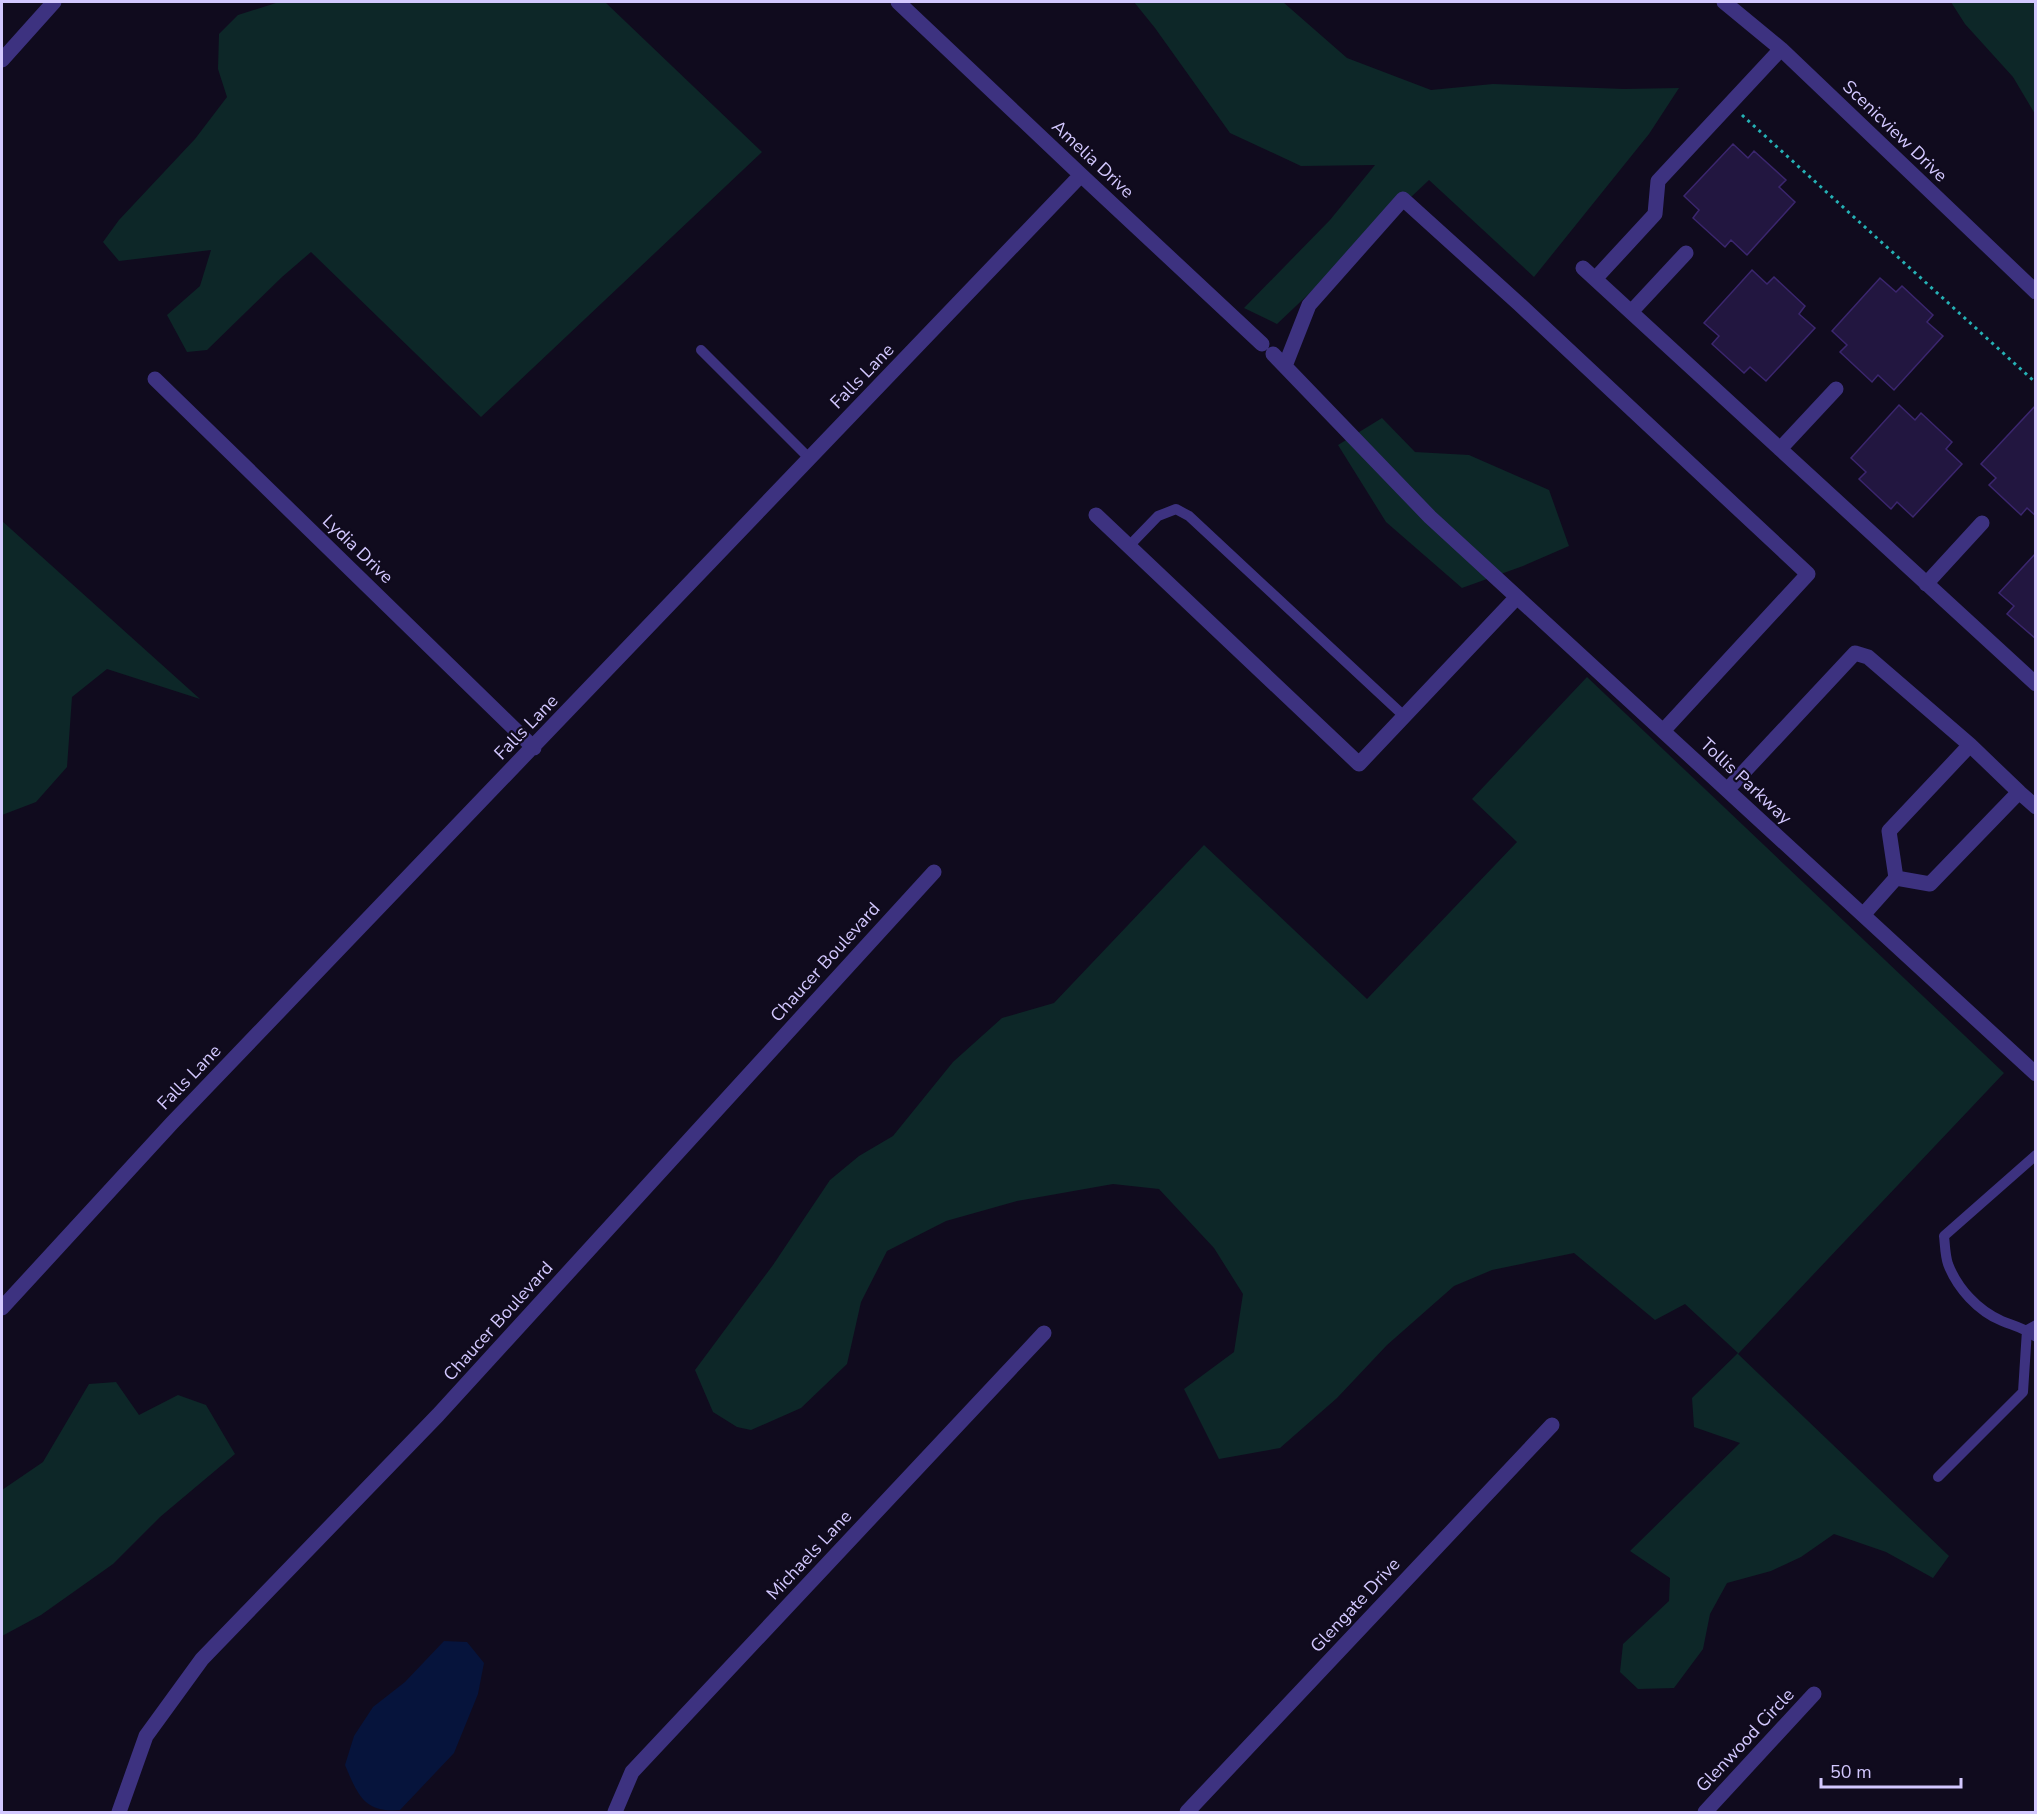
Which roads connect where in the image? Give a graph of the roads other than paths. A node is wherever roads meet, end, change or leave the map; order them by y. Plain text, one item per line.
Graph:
1 (54, 2) edge
2 (898, 2) edge
3 (1724, 2) edge
4 (1781, 49) junction
5 (2, 60) edge
6 (1081, 175) junction
7 (1686, 253) dead end
8 (1583, 268) dead end
9 (1595, 279) junction
10 (2036, 292) edge
11 (1631, 312) junction
12 (701, 350) dead end
13 (1285, 366) junction
14 (155, 379) dead end
15 (1836, 389) dead end
16 (1780, 449) junction
17 (810, 459) junction
18 (1095, 515) dead end
19 (1430, 517) joint
20 (1982, 523) dead end
21 (1129, 546) junction
22 (1926, 584) junction
23 (1517, 597) junction
24 (2036, 684) edge
25 (1404, 717) junction
26 (1663, 731) junction
27 (1970, 745) junction
28 (534, 748) junction
29 (1727, 790) junction
30 (2019, 792) junction
31 (2036, 807) edge
32 (934, 872) dead end
33 (1896, 878) junction
34 (1863, 915) junction
35 (2036, 1074) edge
36 (2036, 1155) edge
37 (2, 1308) edge
38 (2033, 1330) edge
39 (1044, 1333) dead end
40 (1552, 1425) dead end
41 (1938, 1477) dead end
42 (1814, 1694) dead end
43 (119, 1812) edge
44 (615, 1812) edge
45 (1190, 1812) edge
46 (1705, 1812) edge

1 - 5 street
2 - 6 street, Amelia Drive
3 - 4 street, Scenicview Drive
4 - 9 street
4 - 10 street, Scenicview Drive
6 - 13 street, Amelia Drive
6 - 17 street, Falls Lane
7 - 11 street
8 - 9 street
9 - 11 street
11 - 16 street
12 - 17 lane
13 - 19 street, Amelia Drive
13 - 26 street
14 - 28 street, Lydia Drive
15 - 16 street
16 - 22 street
17 - 28 street, Falls Lane
18 - 21 street
19 - 23 street, Tollis Parkway
20 - 22 street
21 - 25 lane
21 - 25 street
22 - 24 street
23 - 25 street
23 - 26 street, Tollis Parkway
26 - 29 street, Tollis Parkway
27 - 29 street
27 - 30 street
27 - 33 street
28 - 37 street, Falls Lane
29 - 34 street, Tollis Parkway
30 - 31 street
30 - 33 street
32 - 43 street, Chaucer Boulevard
33 - 34 street
34 - 35 street, Tollis Parkway
36 - 38 lane
38 - 41 lane
39 - 44 street, Michaels Lane
40 - 45 street, Glengate Drive
42 - 46 street, Glenwood Circle

